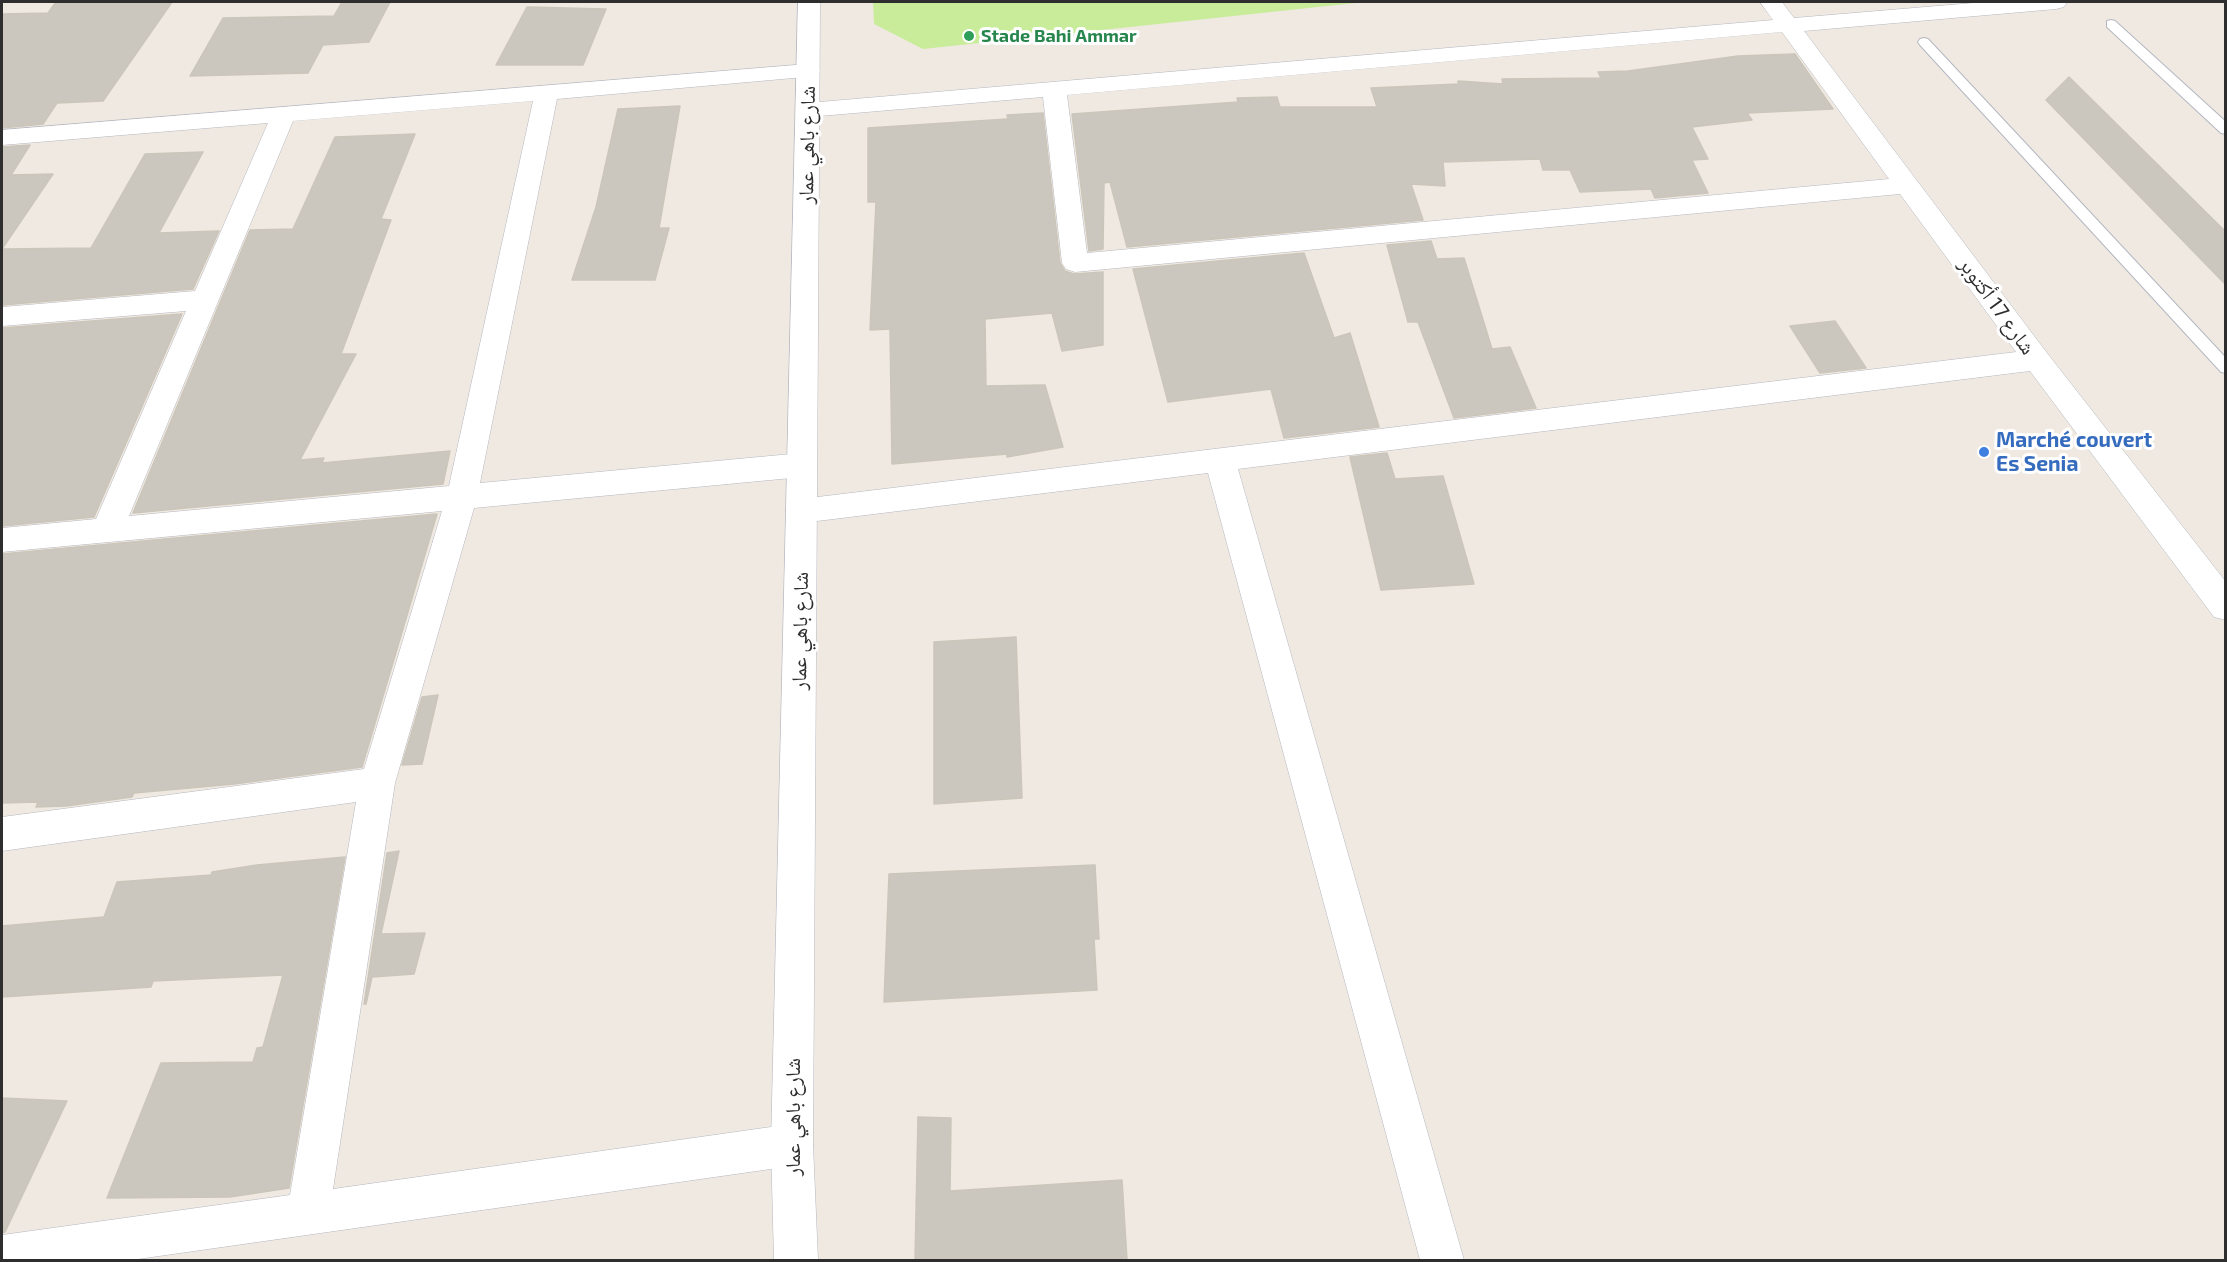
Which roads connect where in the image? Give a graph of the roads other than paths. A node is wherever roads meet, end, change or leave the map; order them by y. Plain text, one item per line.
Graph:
1 (809, 2) edge
2 (1822, 2) edge
3 (2056, 2) edge
4 (1778, 11) edge
5 (2112, 24) dead end
6 (1924, 42) dead end
7 (1321, 44) dead end
8 (814, 88) junction
9 (1054, 89) junction
10 (547, 91) junction
11 (284, 113) junction
12 (2226, 130) edge
13 (2, 136) edge
14 (1908, 185) junction
15 (205, 300) junction
16 (2, 316) edge
17 (2037, 360) junction
18 (2226, 368) edge
19 (1220, 460) junction
20 (802, 465) junction
21 (462, 497) junction
22 (801, 511) junction
23 (107, 530) junction
24 (2, 540) edge
25 (2226, 607) edge
26 (377, 783) junction
27 (2, 834) edge
28 (792, 1145) junction
29 (308, 1214) junction
30 (2, 1257) edge
31 (796, 1260) edge
32 (1442, 1260) edge

1 - 8 street, شارع باهي عمار
2 - 4 street
3 - 4 street
4 - 7 street
4 - 9 street
4 - 14 street, شارع 17 أكتوبر
5 - 12 lane
6 - 18 lane
8 - 9 street
8 - 10 street
8 - 20 street, شارع باهي عمار
9 - 14 street
10 - 11 street
10 - 21 street
11 - 13 street
11 - 15 street
14 - 17 street, شارع 17 أكتوبر
15 - 16 street
15 - 23 street
17 - 19 street
17 - 25 street, شارع 17 أكتوبر
19 - 22 street
19 - 32 street
20 - 21 street
20 - 22 street, شارع باهي عمار
21 - 23 street
21 - 26 street
22 - 28 street, شارع باهي عمار
23 - 24 street
26 - 27 street
26 - 29 street
28 - 29 street
28 - 31 street, شارع باهي عمار
29 - 30 street

